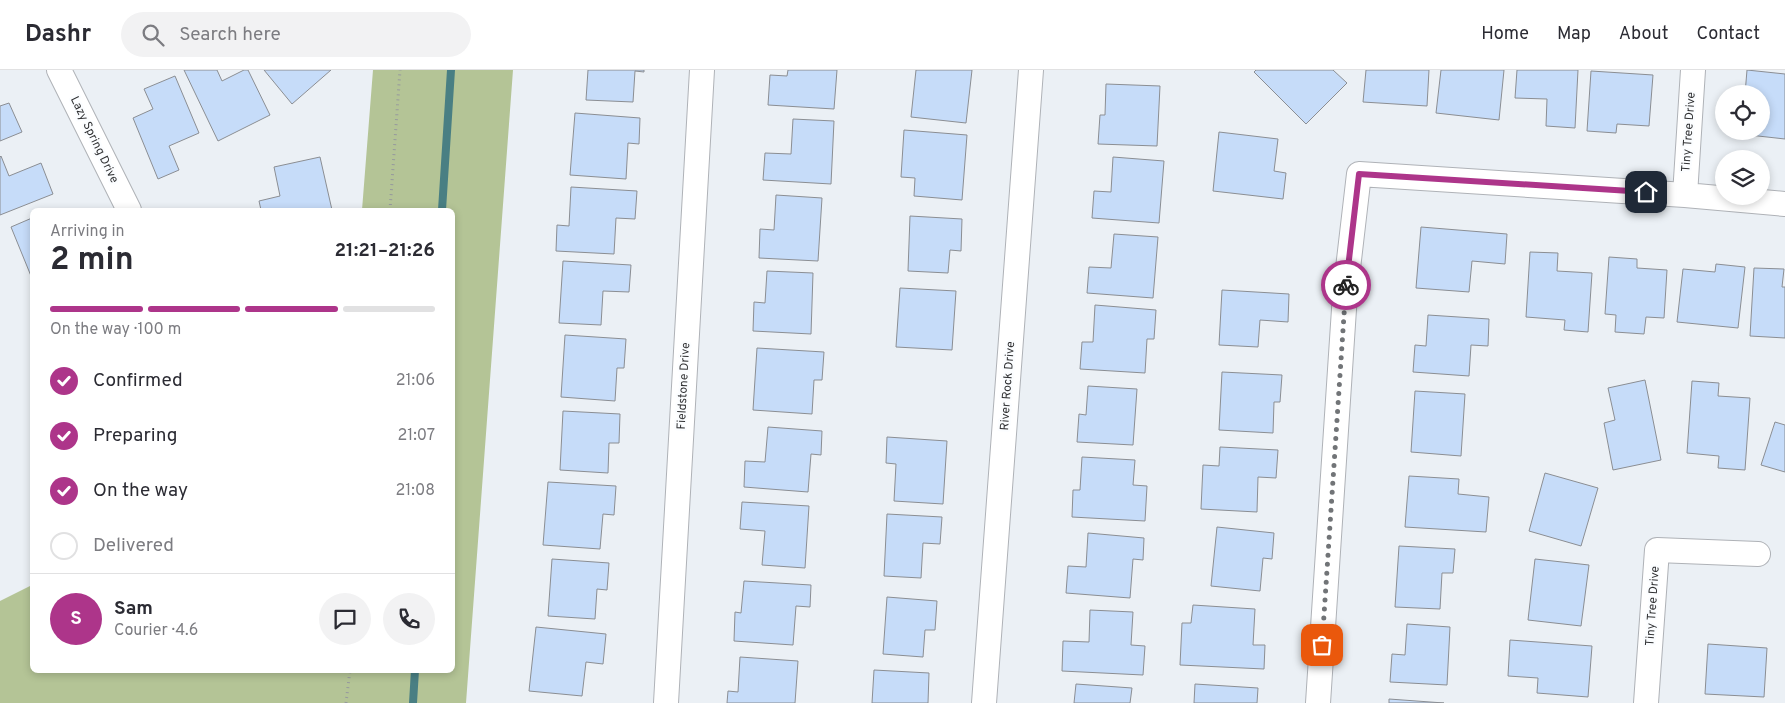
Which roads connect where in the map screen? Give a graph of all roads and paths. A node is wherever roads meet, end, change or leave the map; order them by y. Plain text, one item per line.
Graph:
1 (60, 70) edge
2 (400, 70) edge
3 (702, 70) edge
4 (1031, 70) edge
5 (1693, 70) edge
6 (1685, 195) junction
7 (1785, 204) edge
8 (128, 208) edge
9 (390, 208) edge
10 (1758, 554) dead end
11 (350, 673) edge
12 (346, 703) edge
13 (666, 703) edge
14 (984, 703) edge
15 (1318, 703) edge
16 (1646, 703) edge

1 - 8 street, Lazy Spring Drive
2 - 9 path
3 - 13 street, Fieldstone Drive
4 - 14 street, River Rock Drive
5 - 6 street, Tiny Tree Drive
6 - 7 street
6 - 15 street
10 - 16 street, Tiny Tree Drive
11 - 12 path

